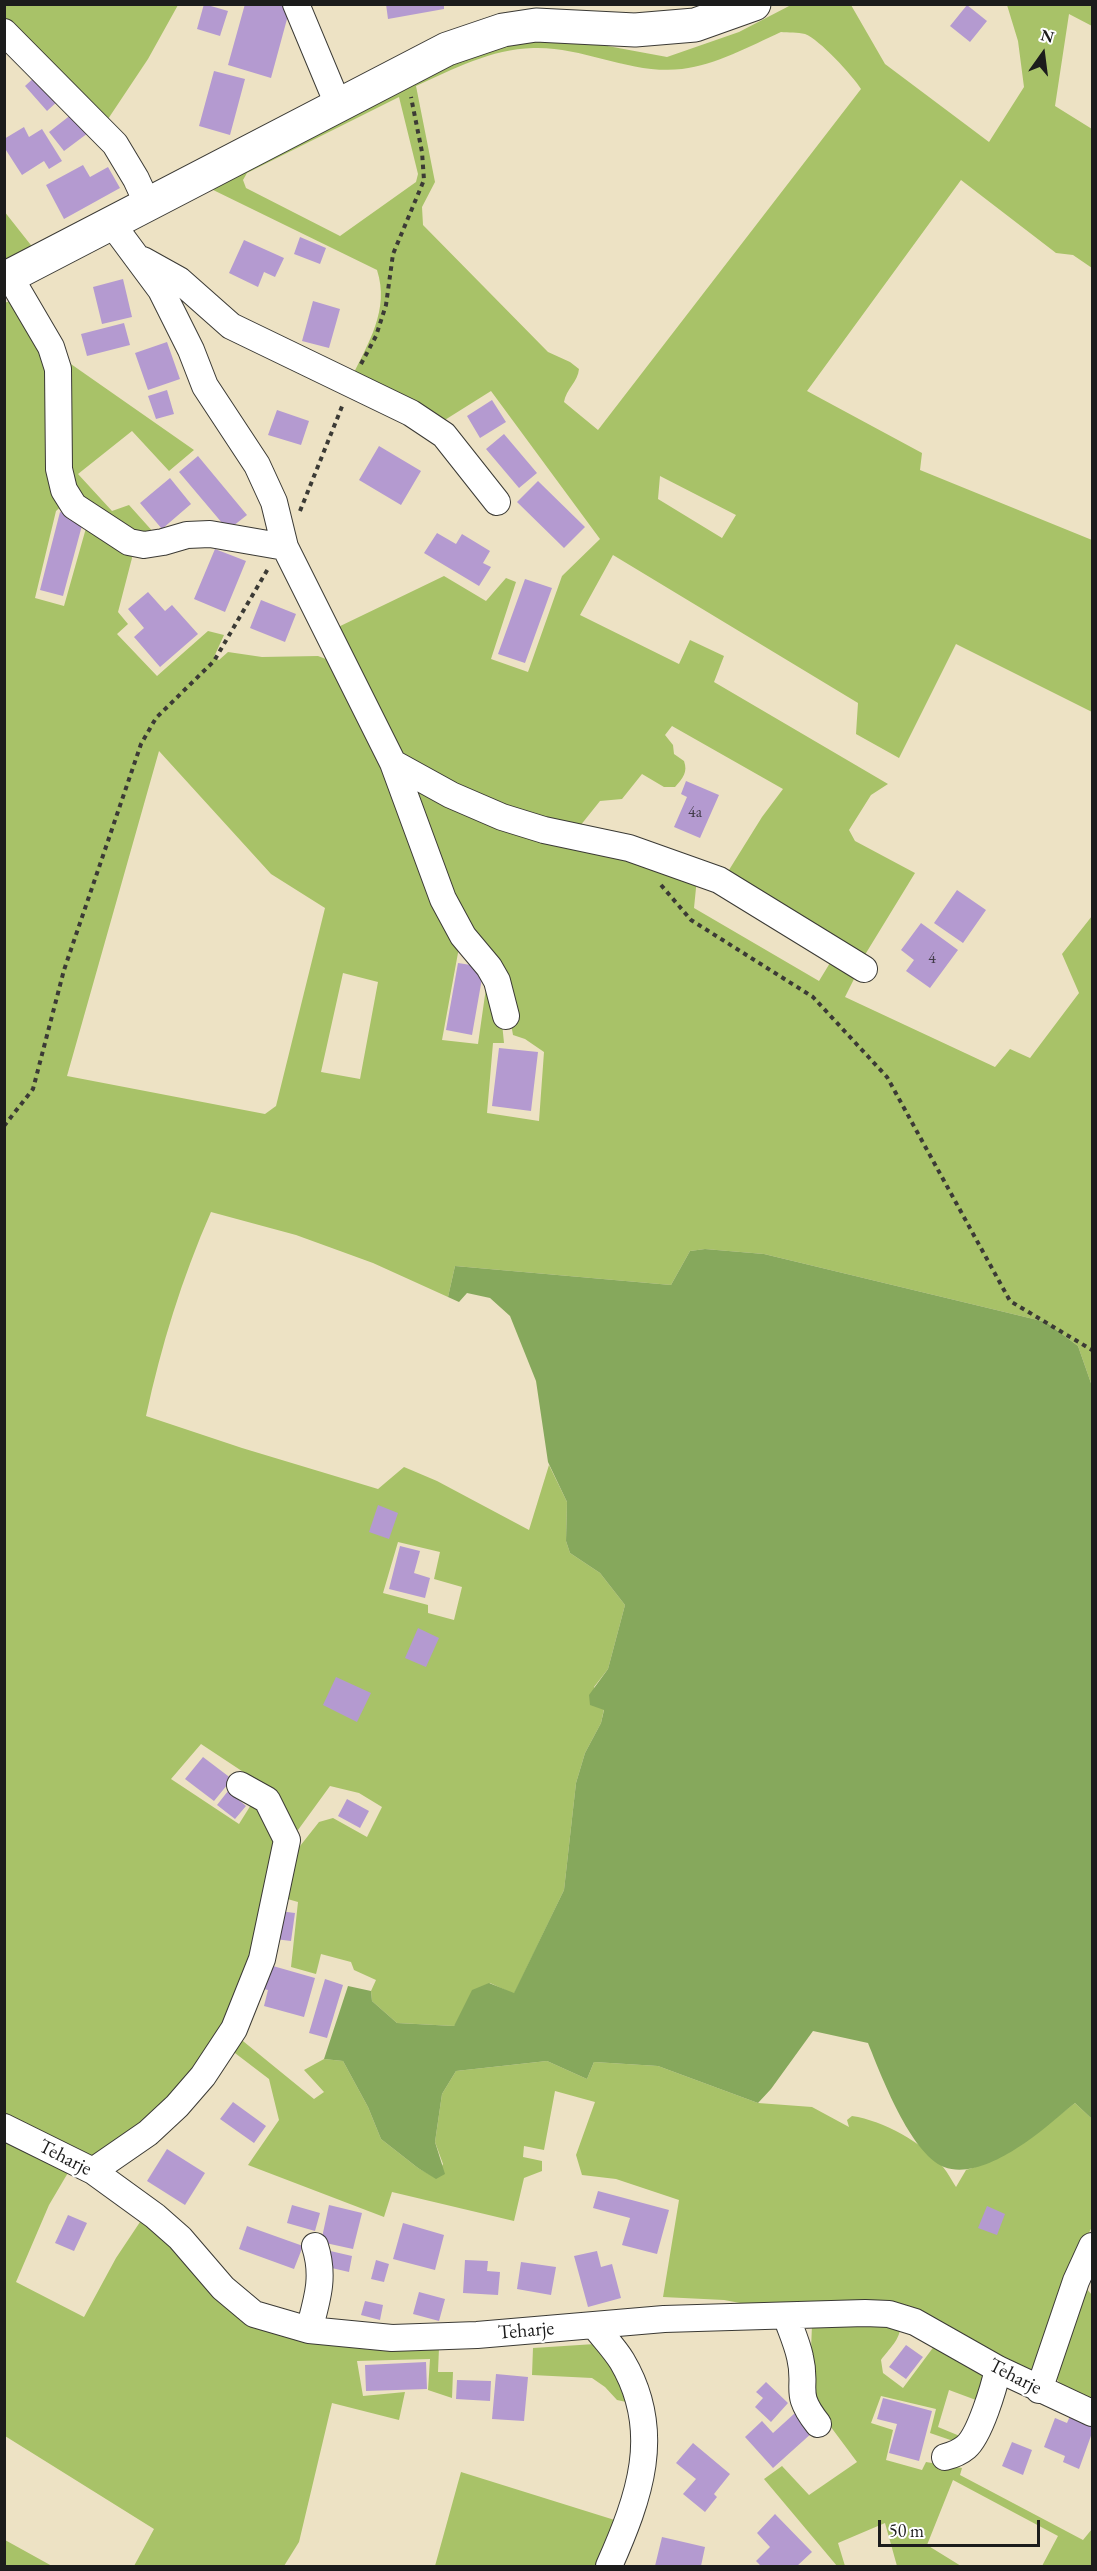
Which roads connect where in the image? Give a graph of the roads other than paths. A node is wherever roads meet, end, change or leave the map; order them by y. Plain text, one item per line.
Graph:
1 (296, 4) edge
2 (754, 4) edge
3 (4, 32) edge
4 (339, 107) junction
5 (148, 205) junction
6 (112, 224) junction
7 (132, 255) junction
8 (7, 278) edge
9 (497, 502) dead end
10 (285, 547) junction
11 (393, 763) junction
12 (864, 969) dead end
13 (506, 1016) dead end
14 (240, 1785) dead end
15 (4, 2127) edge
16 (93, 2172) junction
17 (315, 2246) dead end
18 (1092, 2246) edge
19 (786, 2316) junction
20 (594, 2325) junction
21 (309, 2330) junction
22 (998, 2369) junction
23 (1039, 2390) junction
24 (1092, 2413) edge
25 (818, 2424) dead end
26 (945, 2457) dead end
27 (609, 2566) edge

1 - 4 street
2 - 4 main road
3 - 5 street
4 - 5 main road
5 - 6 main road
6 - 7 street
6 - 8 main road
7 - 9 street
7 - 10 street
8 - 10 street
10 - 11 street
11 - 12 street
11 - 13 street
14 - 16 street
15 - 16 street, Teharje
16 - 21 street, Teharje
17 - 21 street
18 - 23 street
19 - 20 street, Teharje
19 - 22 street, Teharje
19 - 25 street
20 - 21 street, Teharje
20 - 27 street
22 - 23 street, Teharje
22 - 26 street
23 - 24 street, Teharje

